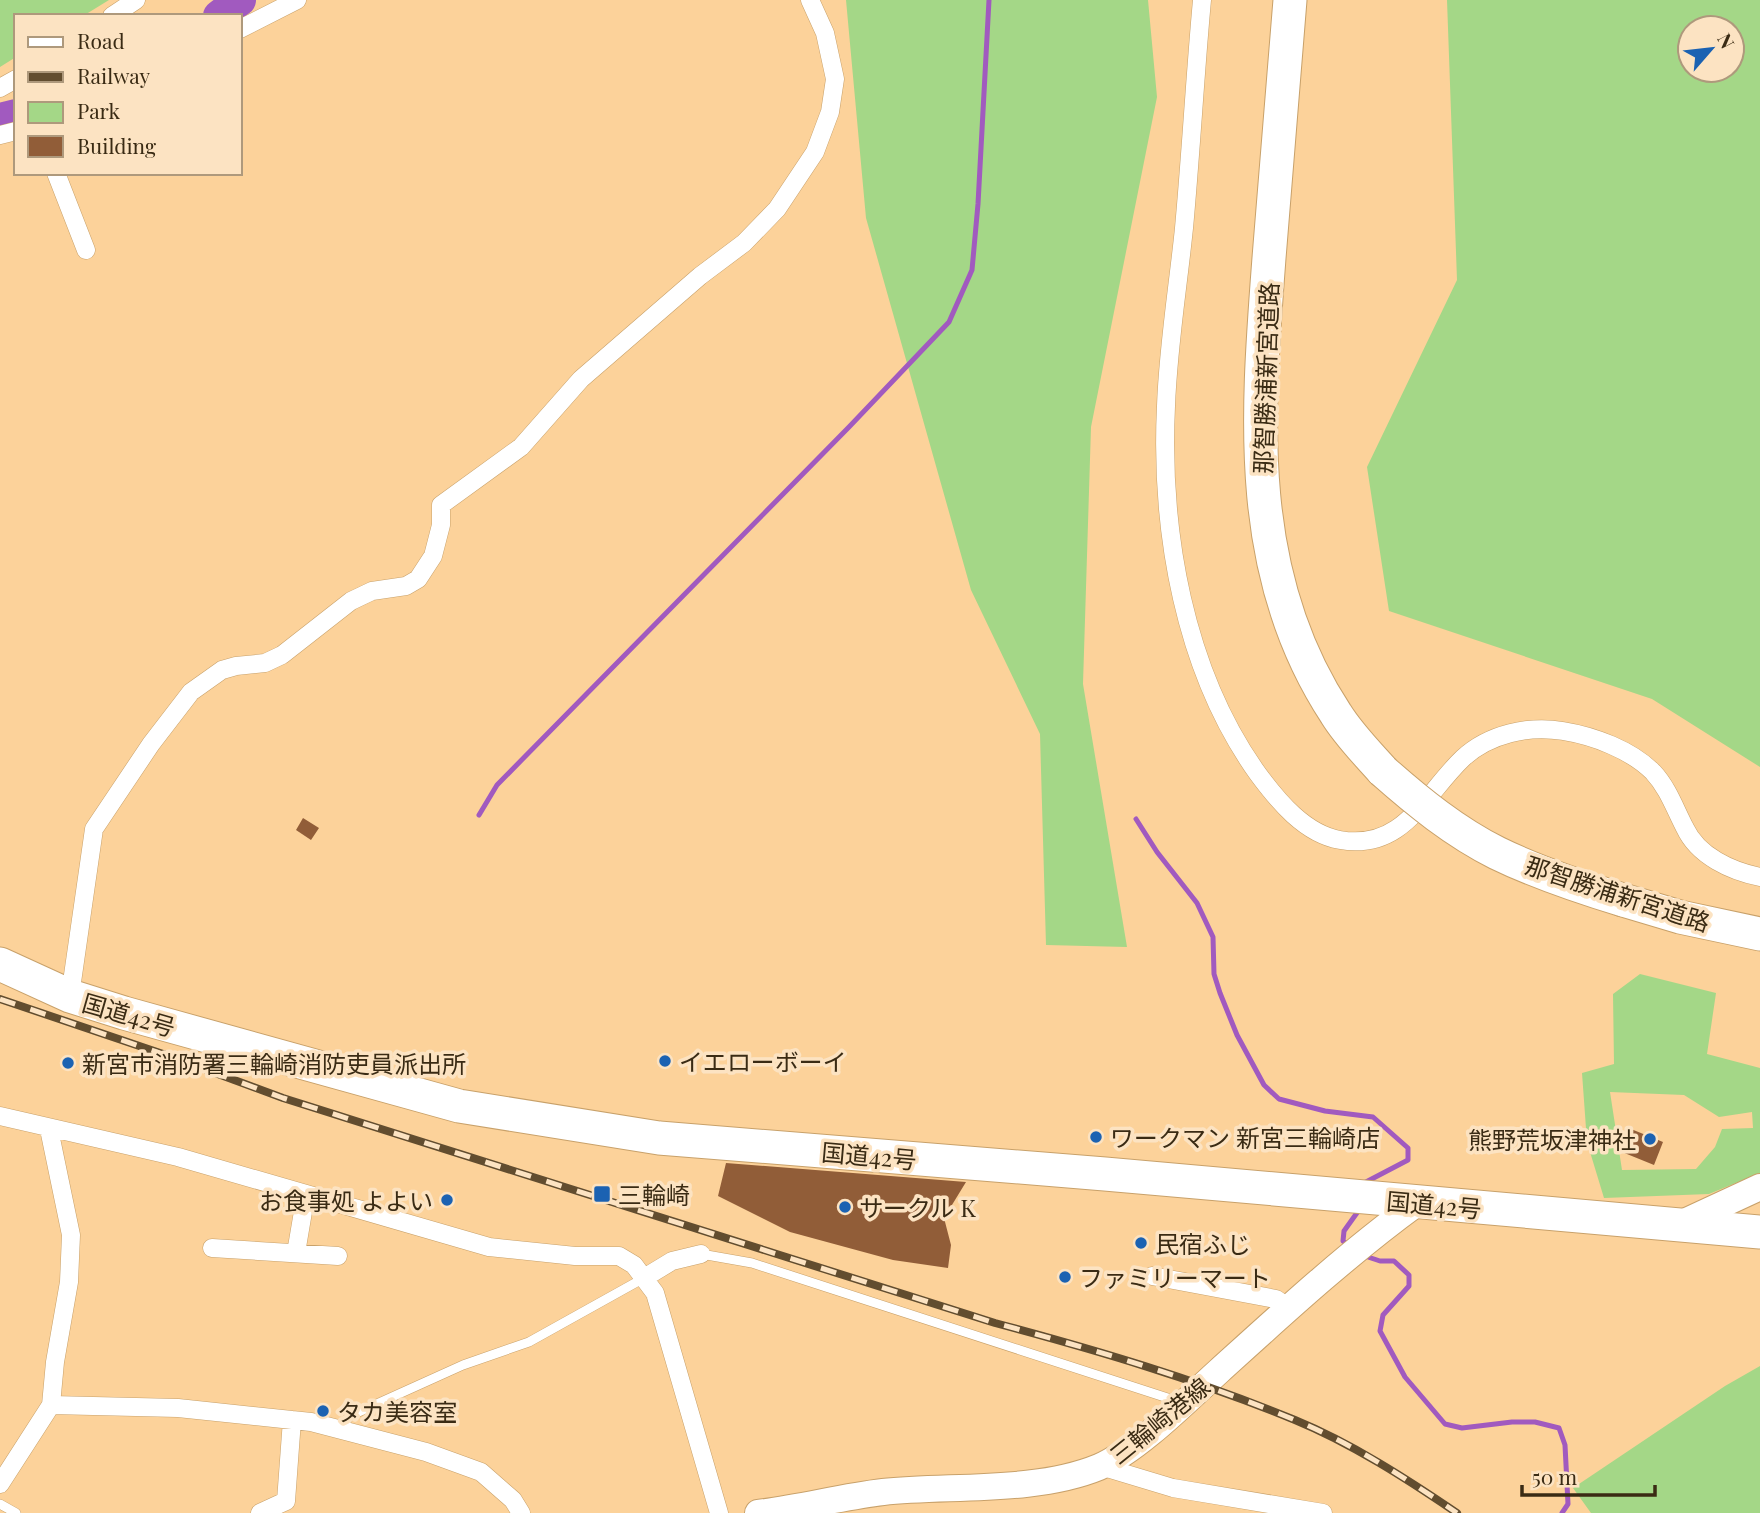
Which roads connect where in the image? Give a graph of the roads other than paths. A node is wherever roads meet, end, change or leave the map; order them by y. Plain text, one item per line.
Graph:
1 (136, 0) edge
2 (297, 0) edge
3 (810, 0) edge
4 (1202, 0) edge
5 (1290, 0) edge
6 (115, 14) edge
7 (242, 28) edge
8 (57, 175) edge
9 (86, 250) dead end
10 (1760, 877) edge
11 (1760, 934) edge
12 (0, 964) edge
13 (70, 996) junction
14 (0, 1116) edge
15 (49, 1129) junction
16 (1760, 1187) edge
17 (306, 1194) junction
18 (1417, 1202) junction
19 (1678, 1225) junction
20 (1760, 1232) edge
21 (212, 1248) dead end
22 (296, 1253) junction
23 (701, 1254) joint
24 (338, 1256) dead end
25 (1152, 1276) dead end
26 (644, 1278) junction
27 (1289, 1308) junction
28 (1185, 1403) junction
29 (51, 1405) junction
30 (292, 1420) junction
31 (339, 1429) junction
32 (1100, 1466) junction
33 (0, 1484) edge
34 (0, 1504) edge
35 (16, 1513) edge
36 (260, 1513) edge
37 (521, 1513) edge
38 (719, 1513) edge
39 (758, 1513) edge
40 (1323, 1513) edge

1 - 6 street
2 - 7 street
3 - 13 street
4 - 10 street
5 - 11 highway, 那智勝浦新宮道路, bridge
8 - 9 street
12 - 13 highway, 国道42号
13 - 18 highway, 国道42号
14 - 15 street
15 - 17 street
15 - 29 street
16 - 19 main road
17 - 22 street
17 - 26 street
18 - 19 highway, 国道42号
18 - 27 main road, 三輪崎港線
19 - 20 highway, 国道42号
21 - 22 street
22 - 24 street
23 - 26 street
23 - 28 lane
25 - 27 street
26 - 31 lane
26 - 38 street
27 - 28 main road, 三輪崎港線
28 - 32 main road, 三輪崎港線
29 - 30 street
29 - 33 street
30 - 31 street
30 - 36 street
31 - 37 street
32 - 39 main road, 三輪崎港線
32 - 40 street
34 - 35 lane

